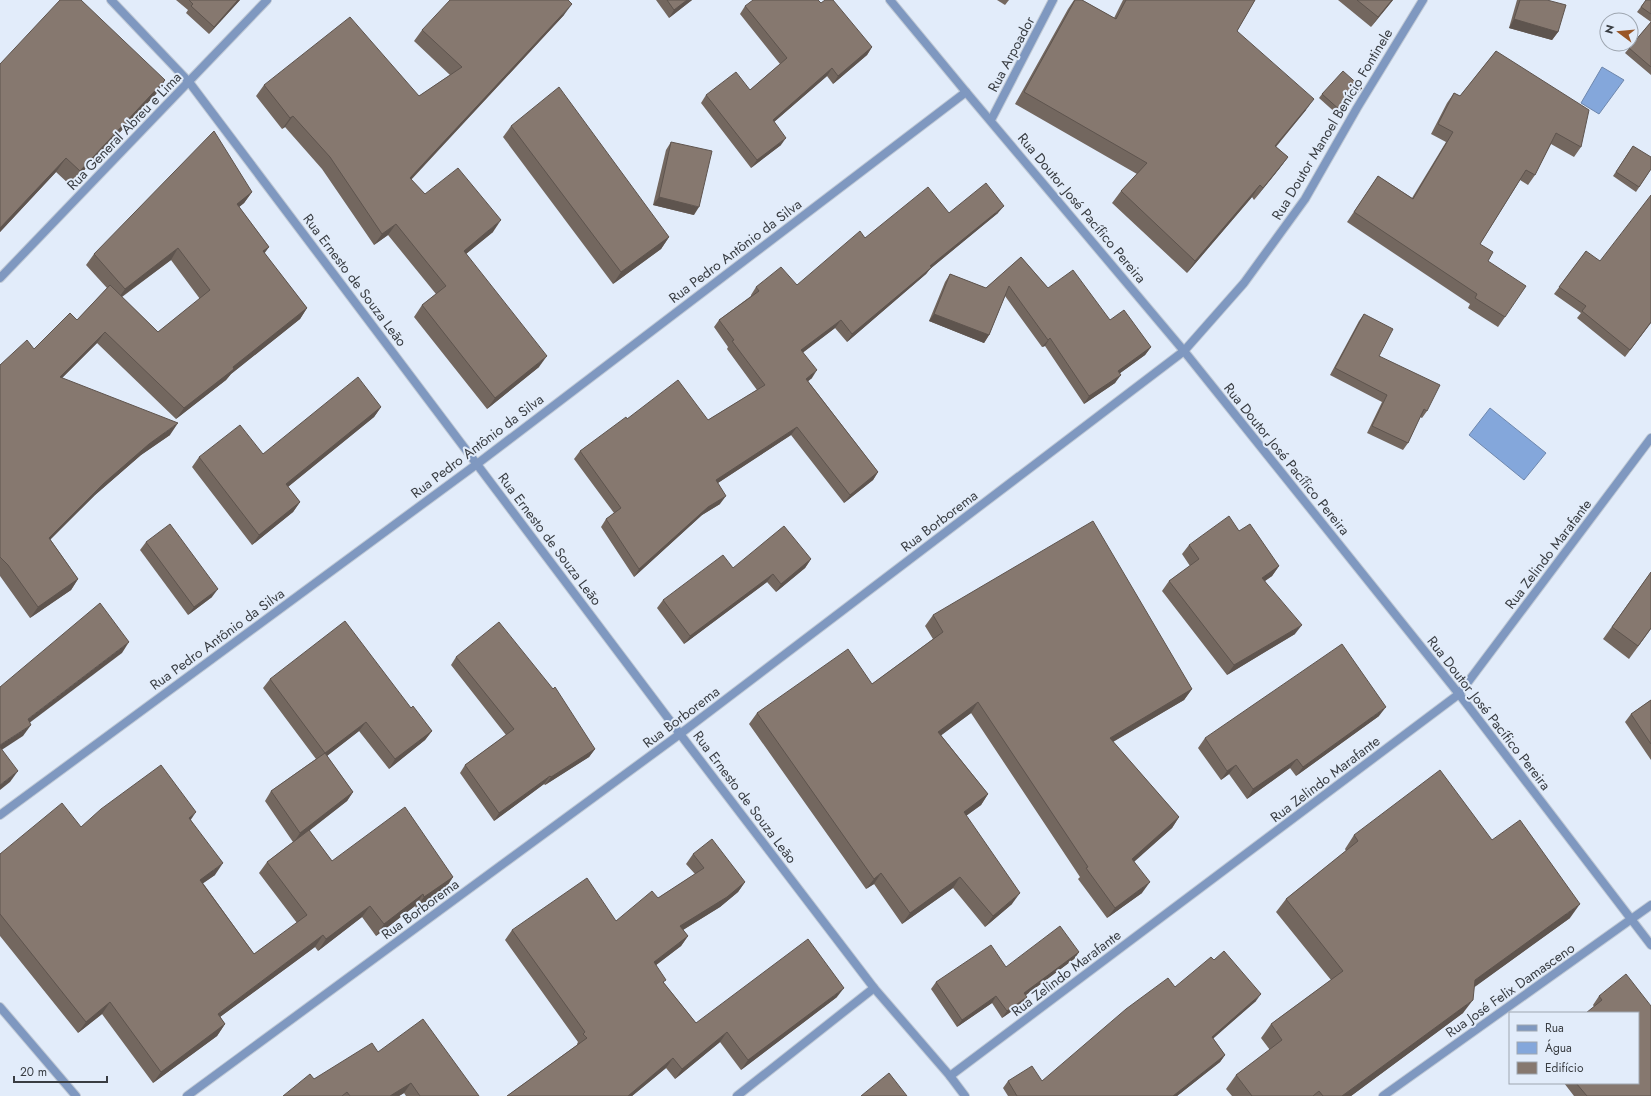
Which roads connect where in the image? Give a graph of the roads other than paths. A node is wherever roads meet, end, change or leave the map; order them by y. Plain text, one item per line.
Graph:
1 (110, 0) edge
2 (267, 0) edge
3 (890, 0) edge
4 (1054, 0) edge
5 (1423, 0) edge
6 (189, 82) junction
7 (966, 92) junction
8 (990, 120) junction
9 (0, 278) edge
10 (1184, 351) junction
11 (1651, 438) edge
12 (477, 464) junction
13 (1459, 694) junction
14 (680, 734) junction
15 (0, 815) edge
16 (1651, 905) edge
17 (1631, 920) junction
18 (1651, 945) edge
19 (874, 988) junction
20 (0, 1007) edge
21 (950, 1076) junction
22 (76, 1096) edge
23 (187, 1096) edge
24 (737, 1096) edge
25 (965, 1096) edge
26 (1382, 1096) edge

1 - 6 street, Rua Ernesto de Souza Leão
2 - 6 street, Rua General Abreu e Lima
3 - 7 street, Rua Doutor José Pacífico Pereira
4 - 8 street, Rua Arpoador
5 - 10 street, Rua Doutor Manoel Benício Fontinele
6 - 9 street, Rua General Abreu e Lima
6 - 12 street, Rua Ernesto de Souza Leão
7 - 8 street, Rua Doutor José Pacífico Pereira
7 - 12 street, Rua Pedro Antônio da Silva
8 - 10 street, Rua Doutor José Pacífico Pereira
10 - 13 street, Rua Doutor José Pacífico Pereira
10 - 14 street, Rua Borborema
11 - 13 street, Rua Zelindo Marafante
12 - 14 street, Rua Ernesto de Souza Leão
12 - 15 street, Rua Pedro Antônio da Silva
13 - 17 street, Rua Doutor José Pacífico Pereira
13 - 21 street, Rua Zelindo Marafante
14 - 19 street, Rua Ernesto de Souza Leão
14 - 23 street, Rua Borborema
16 - 17 street, Rua José Felix Damasceno
17 - 18 street, Rua Doutor José Pacífico Pereira
17 - 26 street, Rua José Felix Damasceno
19 - 21 street, Rua Ernesto de Souza Leão
19 - 24 street
20 - 22 street
21 - 25 street, Rua Ernesto de Souza Leão

